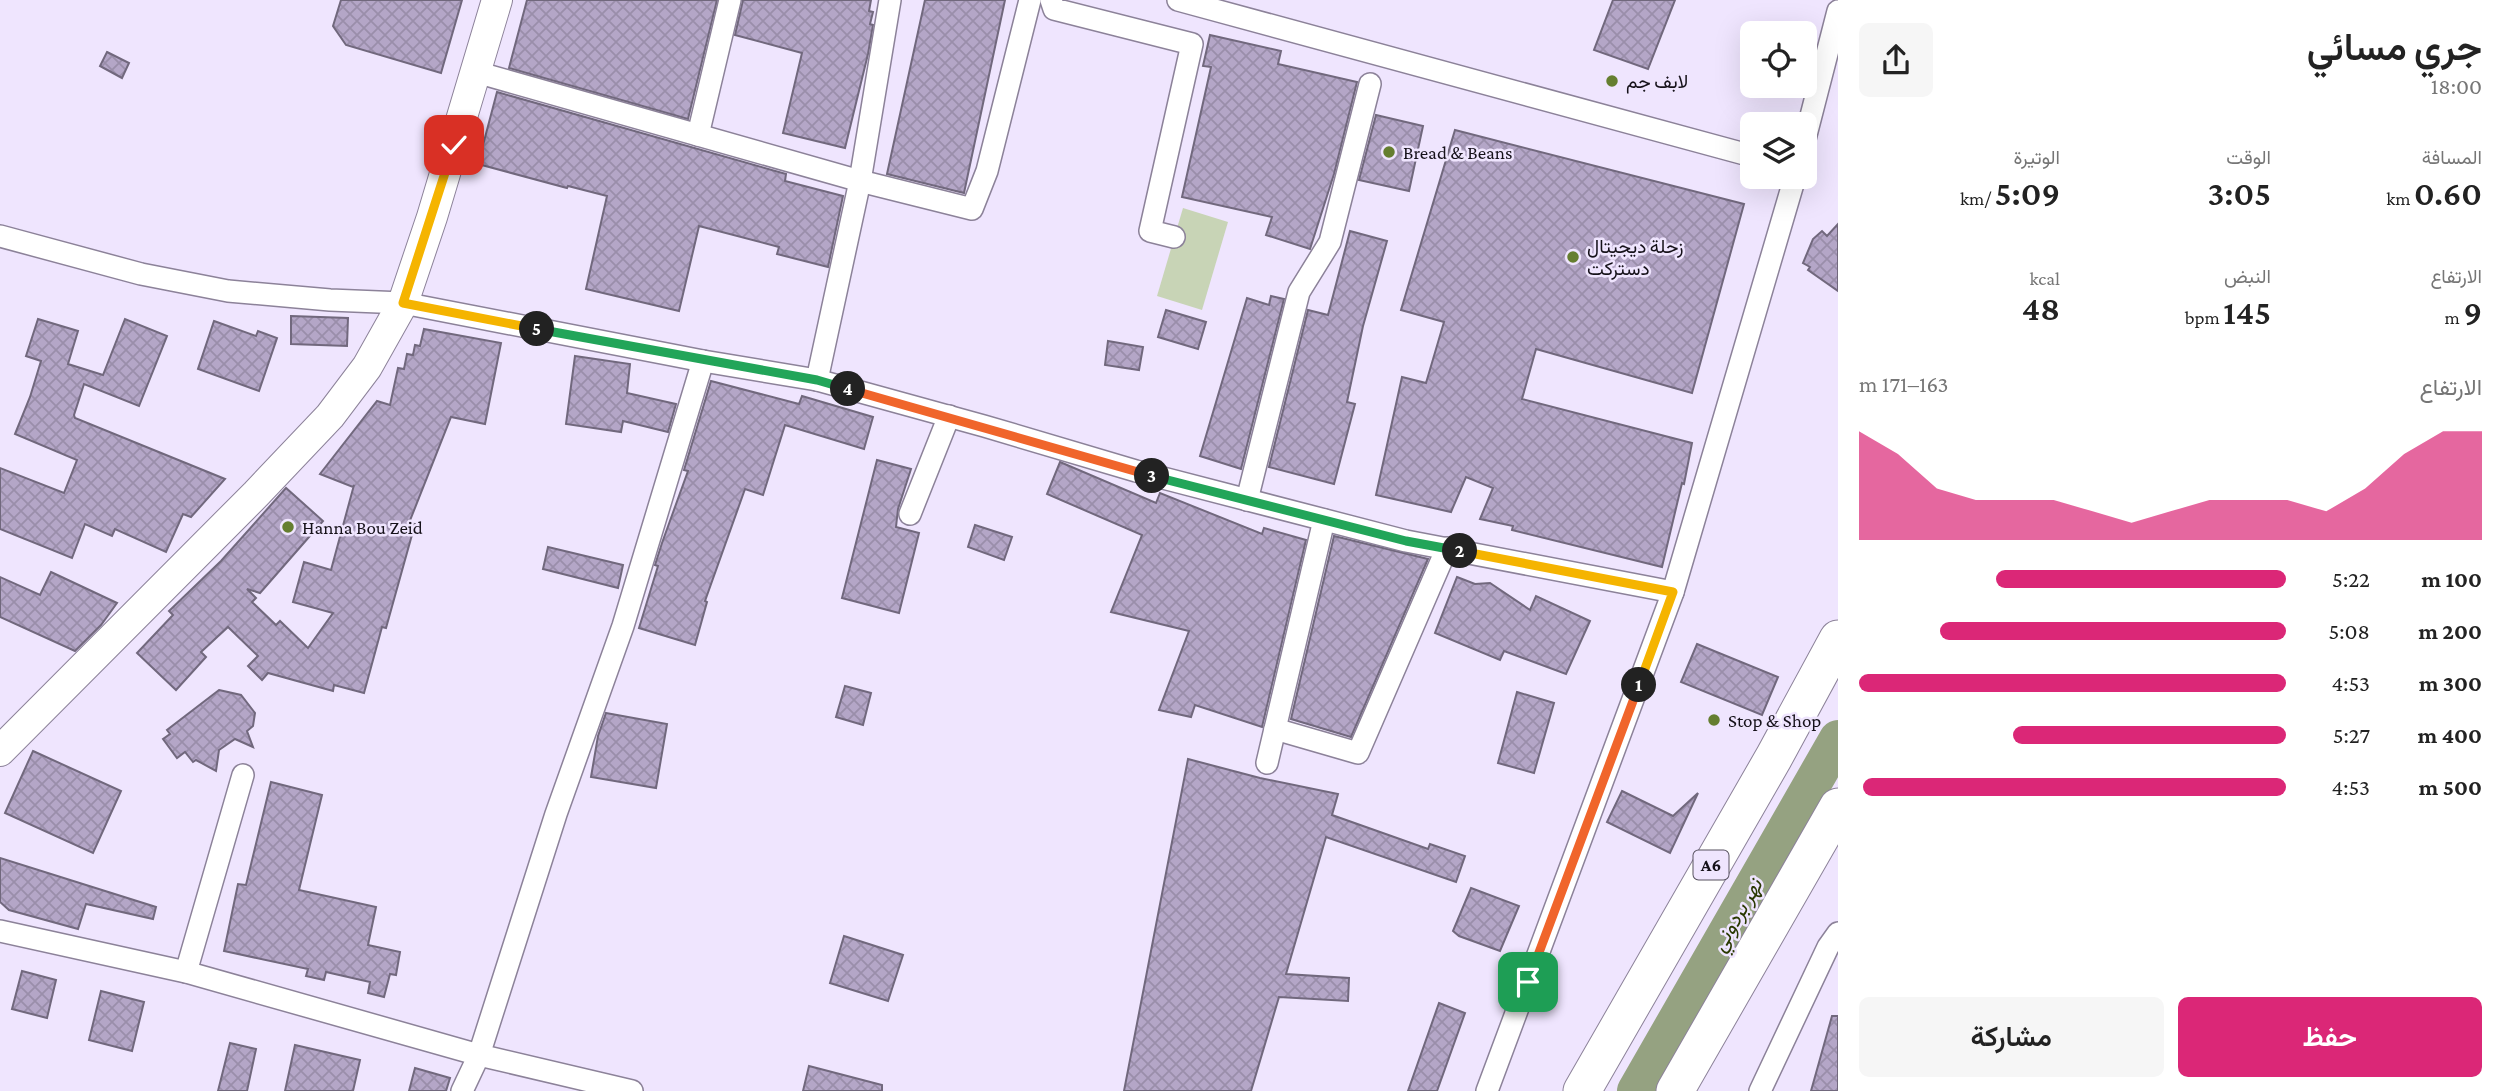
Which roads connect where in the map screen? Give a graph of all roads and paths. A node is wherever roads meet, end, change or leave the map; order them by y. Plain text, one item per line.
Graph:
1 (497, 0) edge
2 (730, 0) edge
3 (890, 0) edge
4 (1030, 0) edge
5 (1051, 0) edge
6 (1178, 0) edge
7 (1838, 12) edge
8 (475, 72) junction
9 (1370, 84) dead end
10 (1812, 112) edge
11 (698, 135) junction
12 (1740, 153) edge
13 (860, 181) junction
14 (1792, 189) edge
15 (0, 236) edge
16 (1174, 237) dead end
17 (403, 303) junction
18 (703, 361) junction
19 (817, 380) junction
20 (949, 416) junction
21 (1247, 500) junction
22 (910, 514) dead end
23 (1324, 520) junction
24 (1447, 548) junction
25 (1673, 592) junction
26 (1838, 639) edge
27 (1275, 729) junction
28 (0, 751) edge
29 (1267, 763) dead end
30 (243, 775) dead end
31 (1838, 807) edge
32 (0, 931) edge
33 (1838, 933) edge
34 (186, 972) junction
35 (479, 1055) junction
36 (1685, 1081) edge
37 (462, 1091) edge
38 (632, 1091) edge
39 (1487, 1091) edge
40 (1582, 1091) edge
41 (1760, 1091) edge

1 - 8 main road
2 - 11 street
3 - 13 street
4 - 13 street
5 - 16 street
6 - 12 street
7 - 10 street
8 - 11 street
8 - 17 main road
9 - 21 street
11 - 13 street
13 - 19 street
14 - 25 street
15 - 17 street
17 - 18 street
17 - 28 main road
18 - 19 street
18 - 35 street
19 - 20 street
20 - 21 street
20 - 22 street
21 - 23 street
23 - 24 street
23 - 27 street
24 - 25 street
24 - 27 street
25 - 39 street
26 - 40 highway, A6
27 - 29 street
30 - 34 street
31 - 36 highway
32 - 34 street
33 - 41 street
34 - 35 street
35 - 37 street
35 - 38 street

